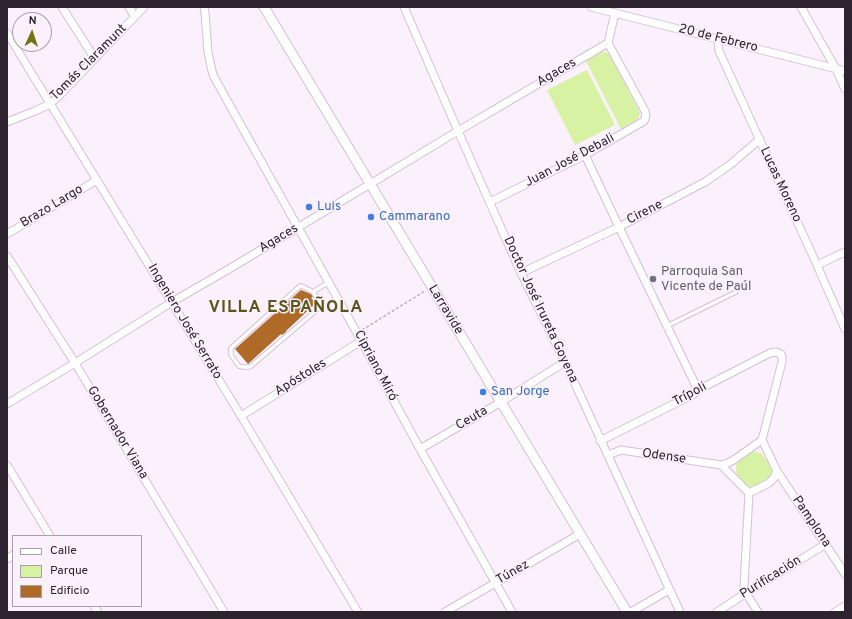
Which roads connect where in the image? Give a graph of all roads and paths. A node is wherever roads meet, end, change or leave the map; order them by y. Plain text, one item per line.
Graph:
1 (62, 7) edge
2 (129, 7) edge
3 (144, 7) edge
4 (204, 7) edge
5 (264, 7) edge
6 (404, 7) edge
7 (591, 7) edge
8 (801, 7) edge
9 (615, 13) junction
10 (135, 17) junction
11 (7, 33) edge
12 (718, 39) junction
13 (608, 43) junction
14 (95, 59) junction
15 (836, 69) junction
16 (845, 71) edge
17 (845, 89) edge
18 (50, 104) junction
19 (7, 122) edge
20 (458, 131) junction
21 (760, 140) junction
22 (585, 155) junction
23 (97, 180) junction
24 (370, 184) junction
25 (490, 202) junction
26 (299, 227) junction
27 (619, 227) junction
28 (7, 234) edge
29 (845, 252) edge
30 (7, 256) edge
31 (817, 265) junction
32 (521, 273) junction
33 (329, 282) junction
34 (431, 287) junction
35 (313, 292) junction
36 (736, 292) dead end
37 (172, 302) junction
38 (667, 326) junction
39 (845, 329) edge
40 (357, 333) junction
41 (361, 341) junction
42 (565, 362) junction
43 (75, 364) junction
44 (698, 390) junction
45 (501, 402) junction
46 (7, 404) edge
47 (241, 416) junction
48 (762, 440) junction
49 (600, 441) junction
50 (420, 449) junction
51 (608, 455) junction
52 (7, 465) edge
53 (721, 465) junction
54 (778, 471) junction
55 (749, 493) junction
56 (580, 534) junction
57 (48, 535) edge
58 (826, 544) junction
59 (845, 574) edge
60 (496, 583) junction
61 (669, 590) junction
62 (746, 593) junction
63 (845, 606) edge
64 (224, 612) edge
65 (358, 612) edge
66 (445, 612) edge
67 (512, 612) edge
68 (626, 612) edge
69 (631, 612) edge
70 (680, 612) edge
71 (717, 612) edge
72 (758, 612) edge
73 (835, 612) edge

1 - 14 street
2 - 10 street
3 - 10 street, Tomás Claramunt
4 - 26 street, Cipriano Miró
5 - 24 street, Larravide
6 - 20 street, Doctor José Irureta Goyena
7 - 9 street, 20 de Febrero
8 - 15 street
9 - 12 street, 20 de Febrero
9 - 13 street
10 - 14 street, Tomás Claramunt
11 - 18 street, Ingeniero José Serrato
12 - 15 street, 20 de Febrero
12 - 21 street, Lucas Moreno
13 - 20 street, Agaces
13 - 22 street, Juan José Debali
14 - 18 street, Tomás Claramunt
15 - 16 street, 20 de Febrero
15 - 17 street
18 - 19 street, Tomás Claramunt
18 - 23 street, Ingeniero José Serrato
20 - 24 street, Agaces
20 - 25 street, Doctor José Irureta Goyena
21 - 27 street, Cirene
21 - 31 street, Lucas Moreno
22 - 25 street, Juan José Debali
22 - 27 street
23 - 28 street, Brazo Largo
23 - 37 street, Ingeniero José Serrato
24 - 26 street, Agaces
24 - 34 street, Larravide
25 - 32 street, Doctor José Irureta Goyena
26 - 33 street, Cipriano Miró
26 - 37 street, Agaces
27 - 32 street, Cirene
27 - 38 street
29 - 31 street
30 - 43 street, Gobernador Viana
31 - 39 street, Lucas Moreno
32 - 42 street, Doctor José Irureta Goyena
33 - 35 lane
33 - 40 street, Cipriano Miró
34 - 40 path
34 - 45 street, Larravide
35 - 35 lane
36 - 38 lane
37 - 43 street, Agaces
37 - 47 street, Ingeniero José Serrato
38 - 44 street
40 - 41 street, Cipriano Miró
41 - 47 street, Apóstoles
41 - 50 street, Cipriano Miró
42 - 45 street, Ceuta
42 - 49 street, Doctor José Irureta Goyena
43 - 46 street, Agaces
43 - 64 street, Gobernador Viana
44 - 48 street, Trípoli
44 - 49 street, Trípoli
45 - 50 street, Ceuta
45 - 56 street, Larravide
47 - 65 street, Ingeniero José Serrato
48 - 53 street
48 - 54 street, Pamplona
49 - 51 street, Doctor José Irureta Goyena
50 - 60 street, Cipriano Miró
51 - 53 street, Odense
51 - 61 street, Doctor José Irureta Goyena
52 - 57 street
53 - 55 street
54 - 55 street
54 - 58 street, Pamplona
55 - 62 street
56 - 60 street, Túnez
56 - 68 street, Larravide
58 - 59 street, Pamplona
58 - 62 street, Purificación
60 - 66 street, Túnez
60 - 67 street, Cipriano Miró
61 - 69 street
61 - 70 street, Doctor José Irureta Goyena
62 - 71 street, Purificación
62 - 72 street
63 - 73 street

